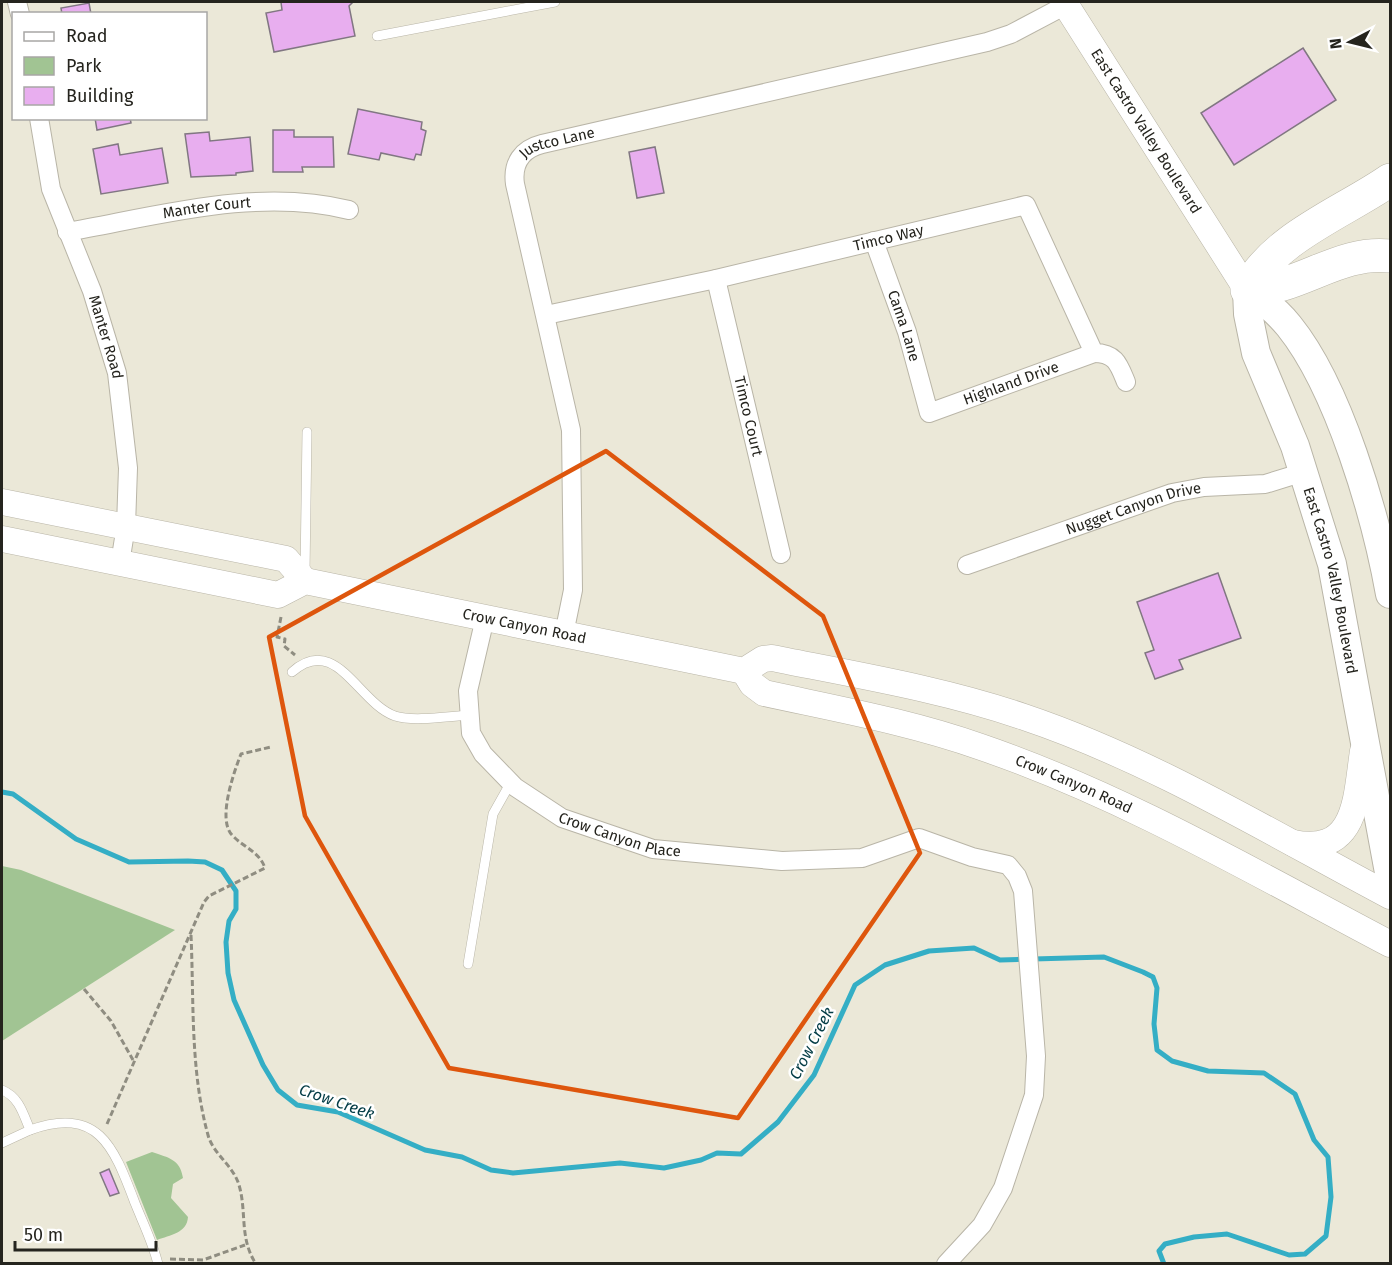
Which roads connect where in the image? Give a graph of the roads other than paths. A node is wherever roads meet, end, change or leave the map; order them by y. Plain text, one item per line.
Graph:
1 (555, 2) edge
2 (1065, 3) edge
3 (377, 36) dead end
4 (39, 120) edge
5 (1390, 180) edge
6 (349, 210) dead end
7 (67, 232) junction
8 (874, 241) junction
9 (1390, 256) edge
10 (716, 279) junction
11 (1247, 290) junction
12 (546, 315) junction
13 (1095, 353) junction
14 (1126, 382) dead end
15 (929, 413) joint
16 (307, 432) dead end
17 (1304, 472) junction
18 (2, 502) edge
19 (126, 526) junction
20 (2, 539) edge
21 (781, 554) dead end
22 (120, 563) junction
23 (967, 566) dead end
24 (296, 586) junction
25 (1390, 594) edge
26 (485, 618) junction
27 (564, 634) junction
28 (744, 671) junction
29 (292, 672) dead end
30 (470, 716) junction
31 (1365, 739) junction
32 (511, 782) junction
33 (1288, 842) junction
34 (1390, 878) edge
35 (1390, 896) edge
36 (1390, 944) edge
37 (468, 964) dead end
38 (2, 1090) edge
39 (30, 1130) junction
40 (2, 1143) edge
41 (157, 1260) edge
42 (946, 1263) edge

1 - 3 lane
2 - 11 main road, East Castro Valley Boulevard
2 - 12 street, Justco Lane
4 - 7 street, Manter Road
5 - 11 highway
6 - 7 street, Manter Court
7 - 19 street, Manter Road
8 - 10 street, Timco Way
8 - 13 street, Timco Way
8 - 15 street, Cama Lane
9 - 11 highway
10 - 12 street, Timco Way
10 - 21 street, Timco Court
11 - 17 main road, East Castro Valley Boulevard
11 - 25 main road, East Castro Valley Boulevard
12 - 27 street, Justco Lane
13 - 14 street
13 - 15 street, Highland Drive
16 - 24 lane
17 - 23 street, Nugget Canyon Drive
17 - 31 main road, East Castro Valley Boulevard
18 - 19 main road
19 - 22 street, Manter Road
19 - 24 main road
20 - 22 main road, Crow Canyon Road
22 - 24 main road, Crow Canyon Road
24 - 26 main road, Crow Canyon Road
26 - 27 main road, Crow Canyon Road
26 - 30 street, Crow Canyon Place
27 - 28 main road, Crow Canyon Road
28 - 33 main road
28 - 36 main road, Crow Canyon Road
29 - 30 lane
30 - 32 street, Crow Canyon Place
31 - 33 main road
31 - 34 main road, East Castro Valley Boulevard
32 - 37 lane
32 - 42 street, Crow Canyon Place
33 - 35 main road
38 - 39 lane
39 - 40 lane
39 - 41 lane

